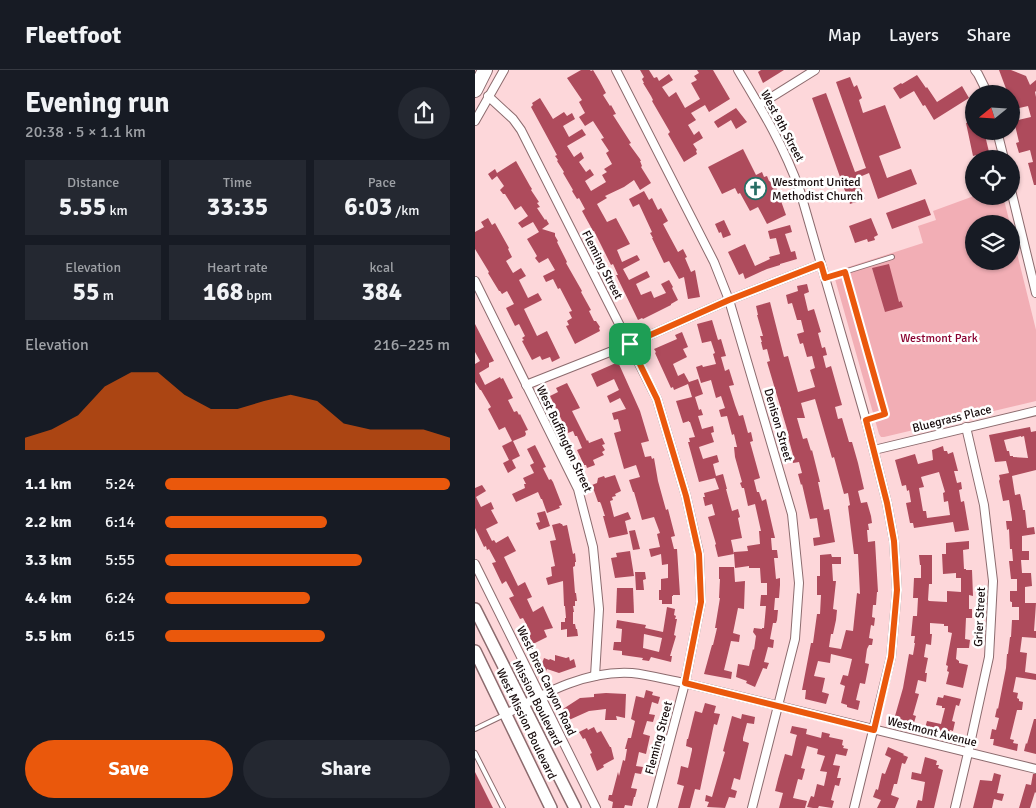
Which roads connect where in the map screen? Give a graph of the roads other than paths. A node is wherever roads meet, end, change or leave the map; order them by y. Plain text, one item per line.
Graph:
1 (485, 70) edge
2 (504, 70) edge
3 (616, 70) edge
4 (738, 70) edge
5 (815, 70) edge
6 (975, 70) edge
7 (984, 85) edge
8 (475, 90) edge
9 (488, 96) junction
10 (759, 105) junction
11 (475, 121) edge
12 (1015, 205) edge
13 (892, 257) dead end
14 (821, 264) junction
15 (845, 272) junction
16 (825, 278) junction
17 (475, 281) edge
18 (1036, 293) edge
19 (729, 300) junction
20 (630, 344) junction
21 (526, 385) junction
22 (1036, 411) edge
23 (866, 420) junction
24 (966, 427) junction
25 (874, 450) junction
26 (475, 564) edge
27 (475, 609) edge
28 (475, 651) edge
29 (595, 676) junction
30 (685, 683) junction
31 (541, 696) junction
32 (523, 705) junction
33 (778, 706) junction
34 (506, 714) junction
35 (475, 729) edge
36 (874, 730) junction
37 (475, 753) edge
38 (968, 753) junction
39 (1036, 769) edge
40 (503, 808) edge
41 (551, 808) edge
42 (575, 808) edge
43 (596, 808) edge
44 (652, 808) edge
45 (752, 808) edge
46 (854, 808) edge
47 (955, 808) edge

1 - 8 highway
2 - 9 street
3 - 19 street, Denison Street
4 - 10 street, West 9th Street
5 - 10 street
6 - 7 street
9 - 11 street
9 - 20 street, Fleming Street
10 - 14 street, West 9th Street
12 - 18 street
13 - 15 lane
14 - 16 street, West 9th Street
14 - 19 street
15 - 16 lane
15 - 23 lane
16 - 23 street, West 9th Street
17 - 21 street, West Buffington Street
19 - 20 street
19 - 33 street, Denison Street
20 - 21 street
20 - 30 street, Fleming Street
21 - 29 street, West Buffington Street
22 - 24 street, Bluegrass Place
23 - 25 street, West 9th Street
24 - 25 street, Bluegrass Place
24 - 38 street, Grier Street
25 - 36 street, West 9th Street
26 - 31 street, West Brea Canyon Road
27 - 32 main road, Mission Boulevard
28 - 34 main road, West Mission Boulevard
29 - 30 street, Westmont Avenue
29 - 31 street, Westmont Avenue
30 - 33 street, Westmont Avenue
30 - 44 street, Fleming Street
31 - 32 street, Westmont Avenue
31 - 43 street, West Brea Canyon Road
32 - 34 street, Westmont Avenue
32 - 42 main road, Mission Boulevard
33 - 36 street, Westmont Avenue
33 - 45 street, Denison Street
34 - 35 lane
34 - 41 main road, West Mission Boulevard
36 - 38 street, Westmont Avenue
36 - 46 street, West 9th Street
37 - 40 lane
38 - 39 street, Westmont Avenue
38 - 47 street, Grier Street

